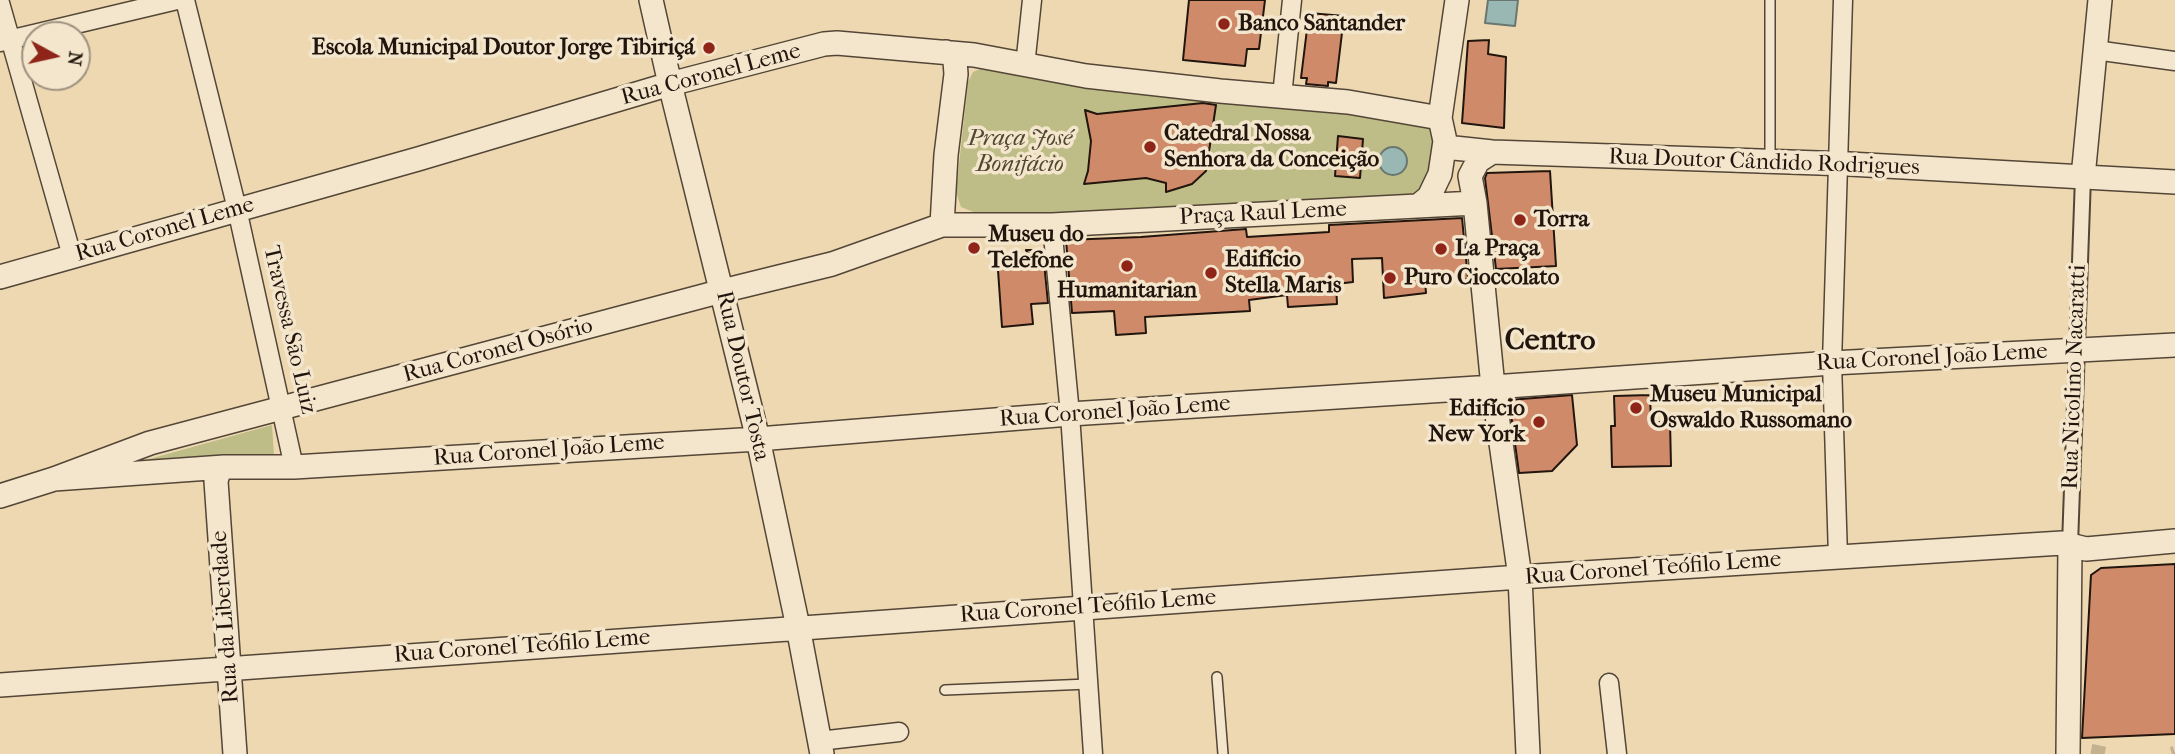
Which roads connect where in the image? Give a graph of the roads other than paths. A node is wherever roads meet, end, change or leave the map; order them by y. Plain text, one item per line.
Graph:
1 (177, 0) edge
2 (185, 0) edge
3 (651, 0) edge
4 (1032, 0) edge
5 (1292, 0) edge
6 (1457, 0) edge
7 (1770, 0) edge
8 (1843, 0) edge
9 (2100, 0) edge
10 (0, 3) edge
11 (5, 40) edge
12 (2095, 50) junction
13 (946, 52) junction
14 (974, 55) junction
15 (2175, 61) edge
16 (1025, 66) junction
17 (956, 74) junction
18 (670, 84) junction
19 (1282, 96) junction
20 (1440, 118) junction
21 (1445, 147) junction
22 (1492, 152) junction
23 (1770, 162) junction
24 (1837, 164) junction
25 (2083, 177) junction
26 (2175, 183) edge
27 (1475, 203) junction
28 (1418, 206) junction
29 (237, 209) junction
30 (1052, 225) junction
31 (942, 226) junction
32 (72, 256) junction
33 (0, 277) edge
34 (722, 291) junction
35 (2175, 345) edge
36 (2077, 350) junction
37 (1832, 363) junction
38 (1493, 387) junction
39 (281, 408) junction
40 (1070, 414) junction
41 (758, 439) junction
42 (138, 448) junction
43 (295, 467) junction
44 (214, 472) junction
45 (134, 474) junction
46 (54, 479) junction
47 (0, 496) edge
48 (2175, 541) edge
49 (2070, 545) junction
50 (1838, 557) junction
51 (1520, 577) junction
52 (1083, 607) junction
53 (798, 627) junction
54 (229, 669) junction
55 (1217, 677) dead end
56 (1609, 683) dead end
57 (1088, 684) junction
58 (0, 685) edge
59 (944, 690) dead end
60 (899, 732) dead end
61 (820, 748) edge
62 (235, 754) edge
63 (1093, 754) edge
64 (1223, 754) edge
65 (1528, 754) edge
66 (1617, 754) edge
67 (2068, 754) edge

1 - 11 street
2 - 29 street, Travessa São Luiz
3 - 18 street, Rua Doutor Tosta
4 - 16 street
5 - 19 street
6 - 20 street
7 - 23 lane
8 - 24 street
9 - 12 street, Rua Nicolino Nacaratti
10 - 11 street
11 - 32 street
12 - 15 street
12 - 25 street, Rua Nicolino Nacaratti
13 - 14 street, Rua Coronel Leme
13 - 17 street
13 - 18 street, Rua Coronel Leme
14 - 16 street, Rua Coronel Leme
14 - 17 street
16 - 19 street, Rua Coronel Leme
17 - 31 street
18 - 29 street, Rua Coronel Leme
18 - 34 street, Rua Doutor Tosta
19 - 20 street, Rua Coronel Leme
20 - 21 street
21 - 22 street, Rua Doutor Cândido Rodrigues
21 - 28 street
22 - 23 street, Rua Doutor Cândido Rodrigues
22 - 27 street
23 - 24 street, Rua Doutor Cândido Rodrigues
24 - 25 street, Rua Doutor Cândido Rodrigues
24 - 37 street
25 - 26 street, Rua Doutor Cândido Rodrigues
25 - 36 street, Rua Nicolino Nacaratti
27 - 28 street, Praça Raul Leme
27 - 38 street
28 - 30 street, Praça Raul Leme
29 - 32 street, Rua Coronel Leme
29 - 39 street, Travessa São Luiz
30 - 31 street
30 - 40 street
31 - 34 street, Rua Coronel Osório
32 - 33 street, Rua Coronel Leme
34 - 39 street, Rua Coronel Osório
34 - 41 street, Rua Doutor Tosta
35 - 36 street, Rua Coronel João Leme
36 - 37 street, Rua Coronel João Leme
36 - 49 street, Rua Nicolino Nacaratti
37 - 38 street, Rua Coronel João Leme
37 - 50 street
38 - 40 street, Rua Coronel João Leme
38 - 51 street
39 - 42 street, Rua Coronel Osório
39 - 43 street, Travessa São Luiz
40 - 41 street, Rua Coronel João Leme
40 - 52 street
41 - 43 street, Rua Coronel João Leme
41 - 53 street, Rua Doutor Tosta
42 - 45 street
42 - 46 street, Rua Coronel Osório
43 - 44 street, Rua Coronel João Leme
44 - 45 street, Rua Coronel João Leme
44 - 54 street, Rua da Liberdade
45 - 46 street, Rua Coronel João Leme
46 - 47 street
48 - 49 street, Rua Coronel Teófilo Leme
49 - 50 street, Rua Coronel Teófilo Leme
49 - 67 street, Rua Nicolino Nacaratti
50 - 51 street, Rua Coronel Teófilo Leme
51 - 52 street, Rua Coronel Teófilo Leme
51 - 65 street
52 - 53 street, Rua Coronel Teófilo Leme
52 - 57 street
53 - 54 street, Rua Coronel Teófilo Leme
53 - 61 street, Rua Doutor Tosta
54 - 58 street, Rua Coronel Teófilo Leme
54 - 62 street, Rua da Liberdade
55 - 64 lane
56 - 66 street
57 - 59 lane
57 - 63 street
60 - 61 street

